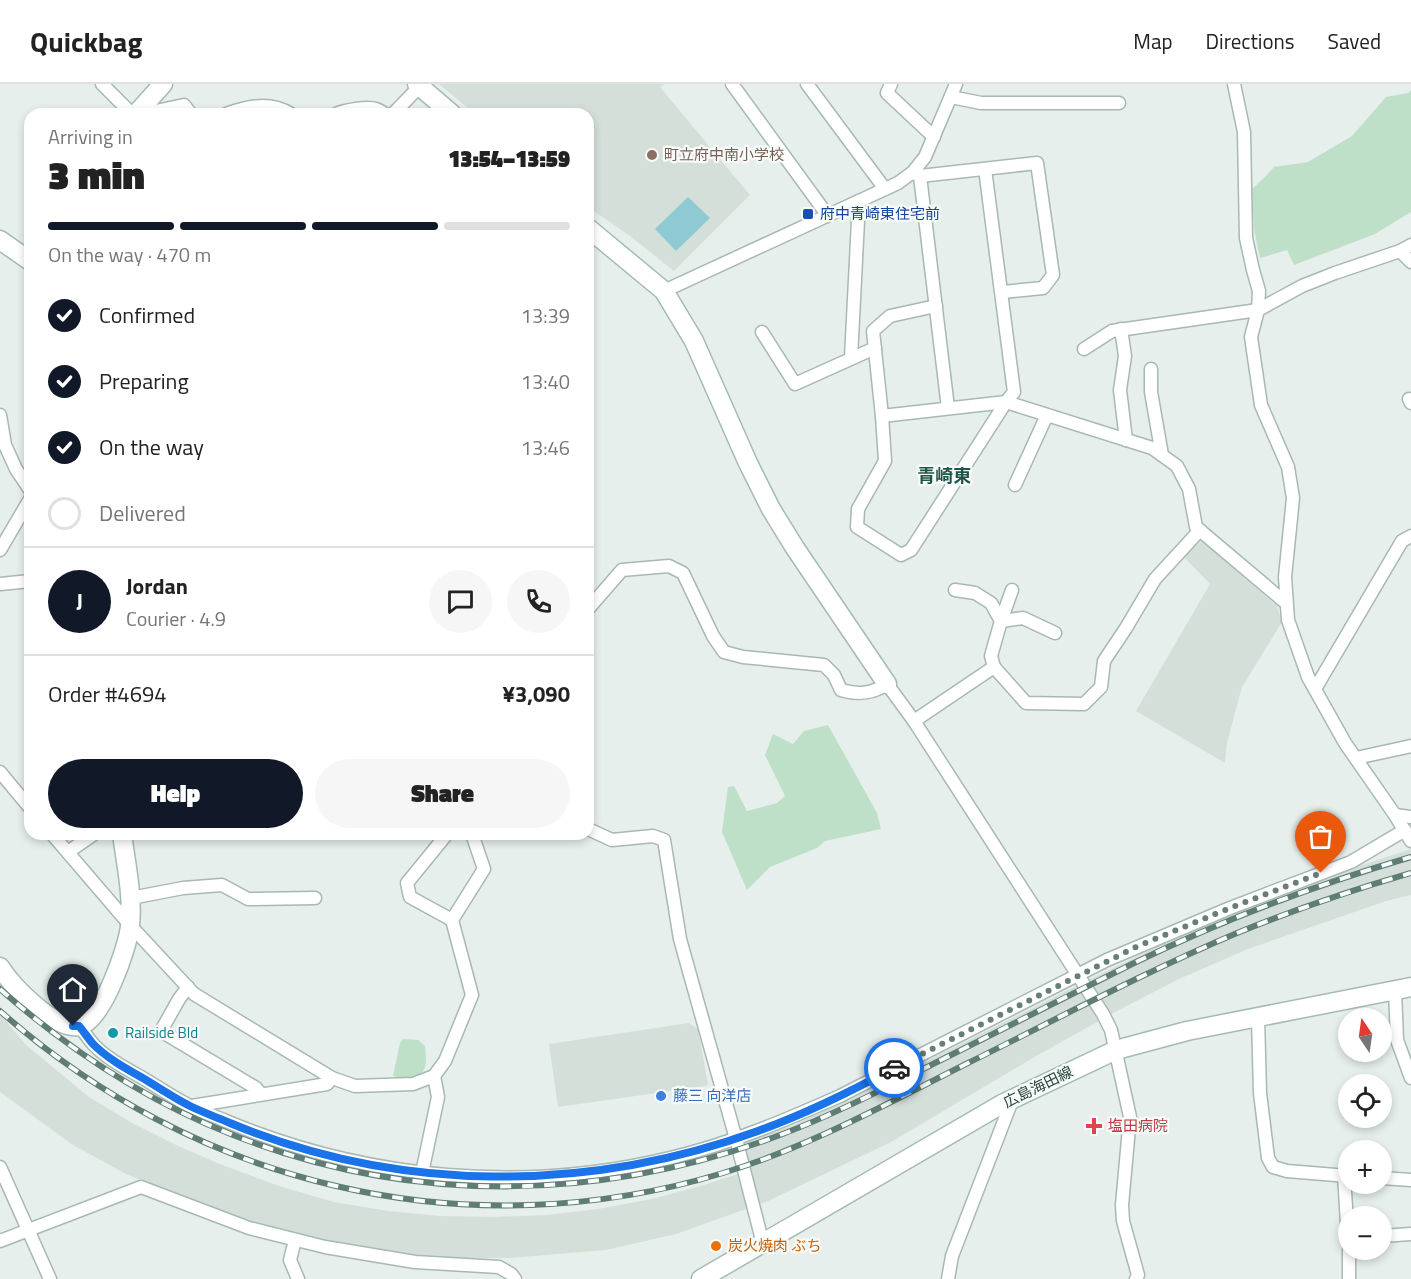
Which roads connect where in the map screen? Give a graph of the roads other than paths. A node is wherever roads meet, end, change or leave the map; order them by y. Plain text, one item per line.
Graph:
1 (102, 84) edge
2 (163, 84) edge
3 (732, 84) edge
4 (807, 84) edge
5 (891, 84) edge
6 (956, 84) edge
7 (1234, 84) edge
8 (418, 85) edge
9 (951, 97) junction
10 (1119, 103) dead end
11 (131, 108) edge
12 (140, 108) edge
13 (169, 108) edge
14 (186, 108) edge
15 (242, 108) edge
16 (277, 108) edge
17 (398, 108) edge
18 (445, 108) edge
19 (933, 137) junction
20 (985, 169) junction
21 (916, 174) junction
22 (885, 189) junction
23 (859, 201) junction
24 (828, 216) junction
25 (594, 233) edge
26 (4, 247) edge
27 (1405, 248) edge
28 (24, 258) edge
29 (1411, 262) edge
30 (664, 291) junction
31 (1002, 292) junction
32 (936, 306) junction
33 (1258, 310) junction
34 (1121, 329) junction
35 (762, 333) dead end
36 (874, 348) junction
37 (1084, 349) dead end
38 (851, 358) junction
39 (1151, 369) dead end
40 (1006, 402) junction
41 (948, 408) junction
42 (0, 415) edge
43 (1047, 415) junction
44 (882, 416) junction
45 (1126, 440) junction
46 (1162, 455) junction
47 (24, 481) edge
48 (1015, 485) dead end
49 (24, 509) edge
50 (1200, 530) junction
51 (1411, 536) edge
52 (0, 550) edge
53 (24, 582) edge
54 (0, 584) edge
55 (955, 590) dead end
56 (1012, 590) dead end
57 (594, 602) edge
58 (1287, 603) junction
59 (1001, 621) junction
60 (1054, 633) dead end
61 (994, 667) junction
62 (887, 684) junction
63 (1315, 689) junction
64 (914, 721) junction
65 (1411, 746) edge
66 (1356, 758) junction
67 (0, 772) edge
68 (24, 798) edge
69 (1395, 815) junction
70 (1411, 817) edge
71 (1405, 830) junction
72 (594, 832) edge
73 (57, 840) edge
74 (85, 840) edge
75 (123, 840) edge
76 (442, 840) edge
77 (474, 840) edge
78 (1411, 842) edge
79 (68, 852) junction
80 (131, 898) junction
81 (315, 898) dead end
82 (452, 920) junction
83 (130, 925) junction
84 (0, 967) edge
85 (1077, 975) junction
86 (188, 987) junction
87 (1403, 989) edge
88 (1258, 1017) junction
89 (79, 1026) junction
90 (1116, 1050) junction
91 (434, 1076) junction
92 (332, 1078) junction
93 (1411, 1078) edge
94 (261, 1094) junction
95 (1013, 1098) junction
96 (191, 1107) junction
97 (736, 1138) junction
98 (0, 1167) edge
99 (422, 1173) junction
100 (1338, 1175) edge
101 (1392, 1179) edge
102 (1411, 1180) edge
103 (28, 1230) junction
104 (1411, 1234) edge
105 (1392, 1235) edge
106 (295, 1239) junction
107 (0, 1241) edge
108 (763, 1244) junction
109 (1349, 1260) edge
110 (50, 1279) edge
111 (298, 1279) edge
112 (514, 1279) edge
113 (701, 1279) edge
114 (948, 1279) edge
115 (1136, 1279) edge
116 (1349, 1279) edge

1 - 11 street
2 - 12 main road
3 - 24 street
4 - 22 street
5 - 19 street
6 - 9 street
7 - 33 street
8 - 17 street
8 - 18 main road
9 - 10 street
9 - 19 street
13 - 14 street
15 - 16 street
19 - 21 street
20 - 21 street
20 - 31 street
20 - 31 street
21 - 22 street
21 - 32 street
22 - 23 street
23 - 24 street
23 - 38 street
24 - 30 street
25 - 30 main road
26 - 28 main road
27 - 29 street
27 - 33 street
30 - 62 main road
31 - 40 street
32 - 36 street
32 - 41 street
33 - 34 street
33 - 58 street
34 - 37 street
34 - 45 street
35 - 38 street
36 - 38 street
36 - 44 street
39 - 46 street
40 - 41 street
40 - 43 street
40 - 44 street
41 - 44 street
42 - 47 street
43 - 45 street
43 - 48 street
45 - 46 street
46 - 50 street
49 - 52 street
50 - 58 street
50 - 61 street
51 - 63 street
53 - 54 street
55 - 59 street
56 - 59 street
57 - 62 street
58 - 63 street
59 - 60 street
59 - 61 street
61 - 64 street
62 - 64 street
63 - 66 street
64 - 85 street
65 - 66 street
66 - 69 street
67 - 68 street
69 - 70 street
69 - 71 street
71 - 78 street
71 - 85 street
72 - 97 street
73 - 79 street
74 - 79 street
75 - 80 main road
76 - 82 street
77 - 82 street
79 - 83 street
80 - 81 street
80 - 83 main road
82 - 91 street
83 - 86 street
83 - 89 main road
84 - 89 main road
85 - 90 street
85 - 97 street
86 - 92 street
86 - 94 street
87 - 88 main road, 広島海田線
87 - 93 street
88 - 90 main road, 広島海田線
88 - 100 street
89 - 96 street
90 - 95 main road, 広島海田線
90 - 115 street
91 - 92 street
91 - 99 street
92 - 94 street
94 - 96 street
95 - 108 main road, 広島海田線
95 - 114 street
96 - 99 street
97 - 99 street
97 - 108 street
98 - 103 street
101 - 102 street
103 - 106 street
103 - 107 street
103 - 110 street
104 - 105 street
106 - 111 street
106 - 112 street
108 - 113 main road, 広島海田線
109 - 116 street

